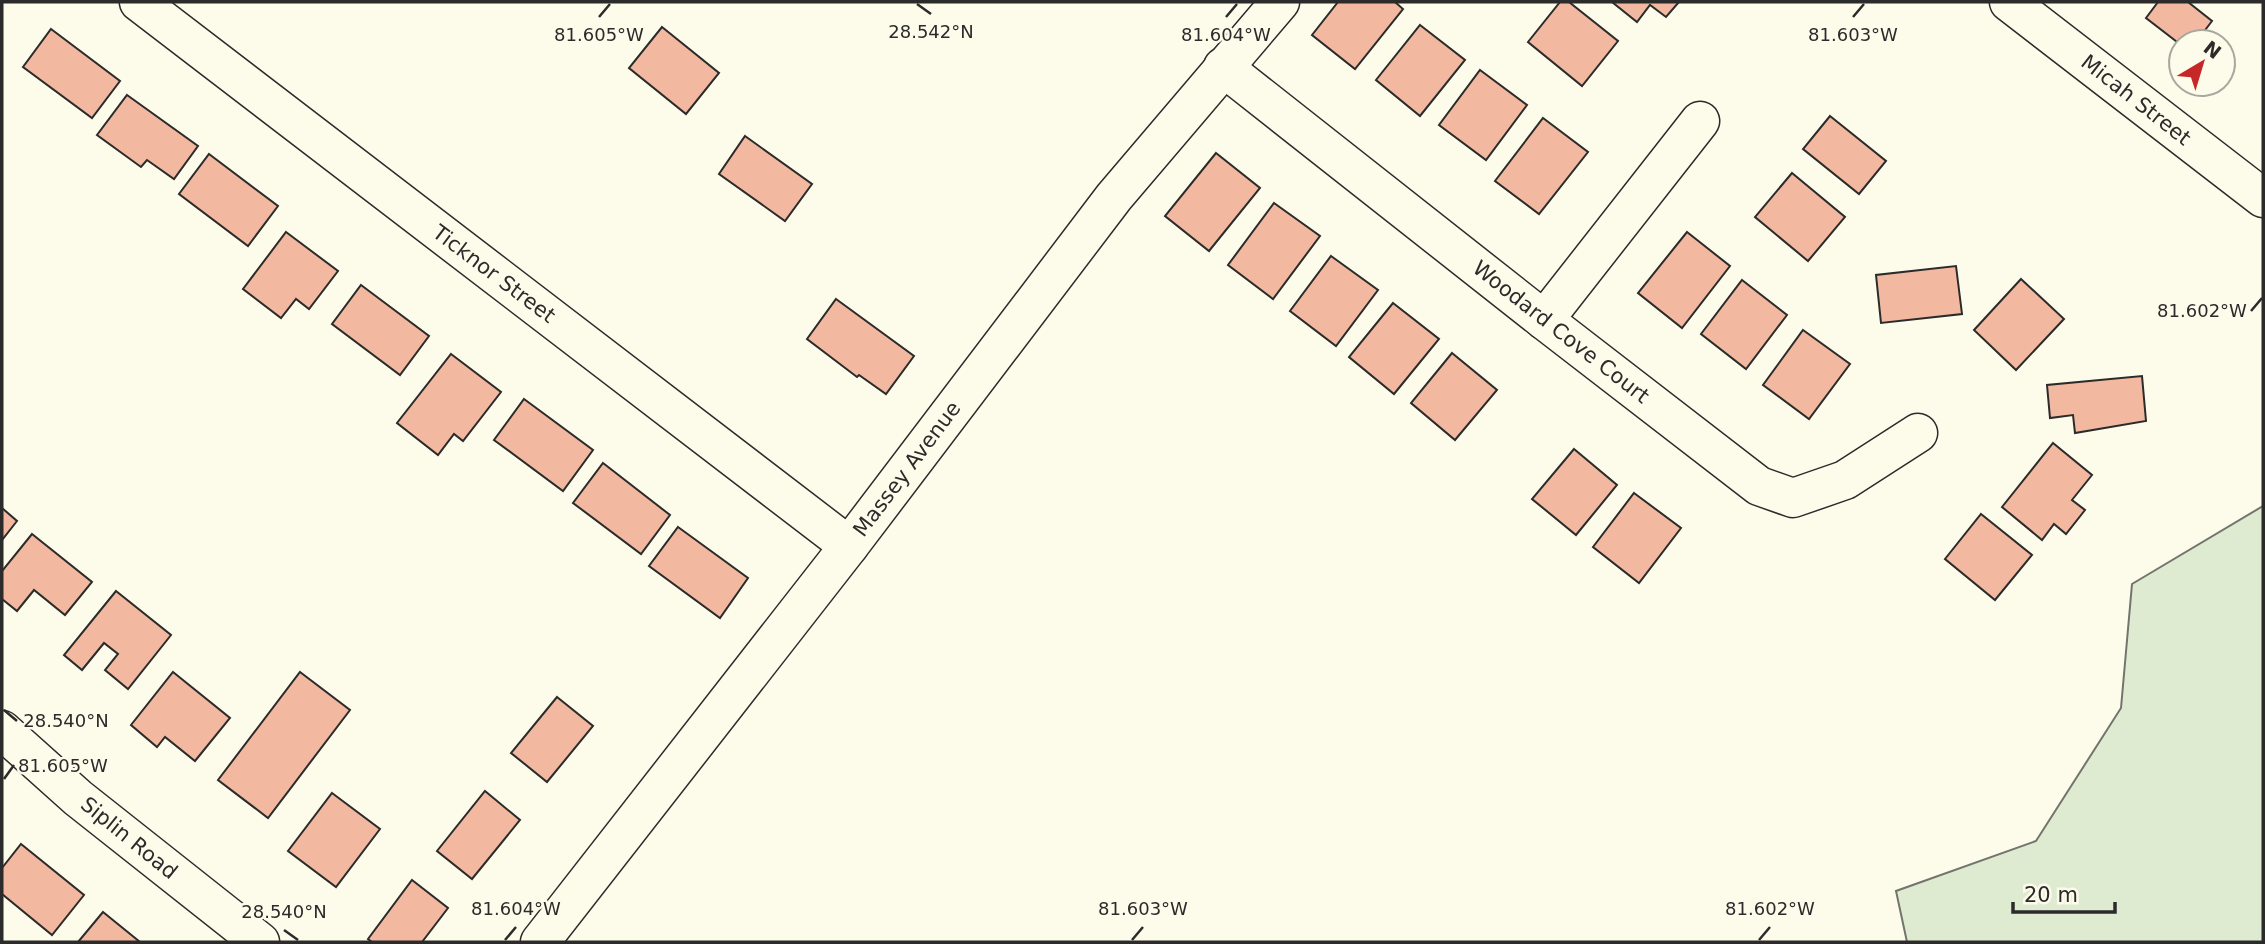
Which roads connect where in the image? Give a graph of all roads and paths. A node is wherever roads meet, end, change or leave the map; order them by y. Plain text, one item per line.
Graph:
1 (139, 2) edge
2 (1280, 2) edge
3 (2009, 2) edge
4 (1223, 67) junction
5 (1700, 121) dead end
6 (2263, 198) edge
7 (1544, 320) junction
8 (1918, 433) dead end
9 (849, 546) junction
10 (2, 730) edge
11 (260, 942) edge
12 (540, 942) edge

1 - 9 street, Ticknor Street
2 - 4 street, Massey Avenue
3 - 6 street, Micah Street
4 - 7 street, Woodard Cove Court
4 - 9 street, Massey Avenue
5 - 7 street
7 - 8 street, Woodard Cove Court
9 - 12 street, Massey Avenue
10 - 11 street, Siplin Road

